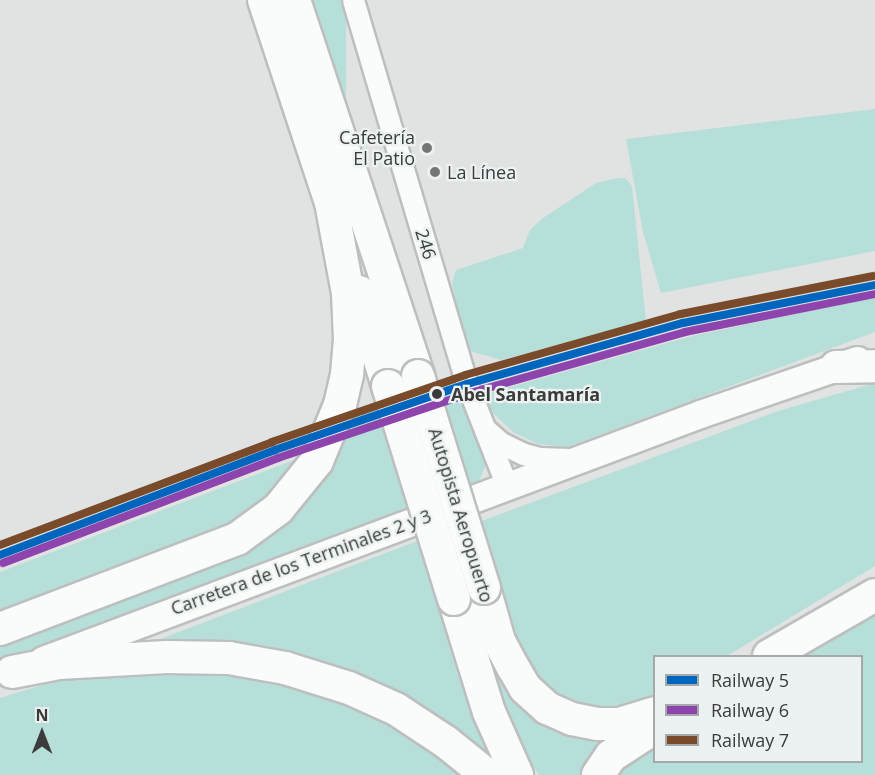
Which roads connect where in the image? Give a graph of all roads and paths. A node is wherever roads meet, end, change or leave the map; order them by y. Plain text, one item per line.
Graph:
1 (264, 0) edge
2 (294, 0) edge
3 (353, 0) edge
4 (331, 202) junction
5 (875, 354) edge
6 (875, 366) edge
7 (836, 367) junction
8 (486, 430) junction
9 (579, 459) junction
10 (507, 486) junction
11 (873, 595) edge
12 (0, 629) edge
13 (772, 655) edge
14 (6, 674) edge
15 (653, 714) edge
16 (653, 729) edge
17 (487, 775) edge
18 (517, 775) edge
19 (598, 775) edge

1 - 4 highway, Autopista Aeropuerto
2 - 15 highway, Autopista Aeropuerto, bridge
3 - 8 street, 246
4 - 12 highway
4 - 18 highway, Autopista Aeropuerto, bridge
5 - 7 main road, Carretera de los Terminales 2 y 3
6 - 7 highway
7 - 9 main road, Carretera de los Terminales 2 y 3
8 - 9 street
8 - 10 street, 246
9 - 10 main road, Carretera de los Terminales 2 y 3
10 - 14 main road, Carretera de los Terminales 2 y 3
11 - 13 highway
14 - 17 highway
16 - 19 highway

